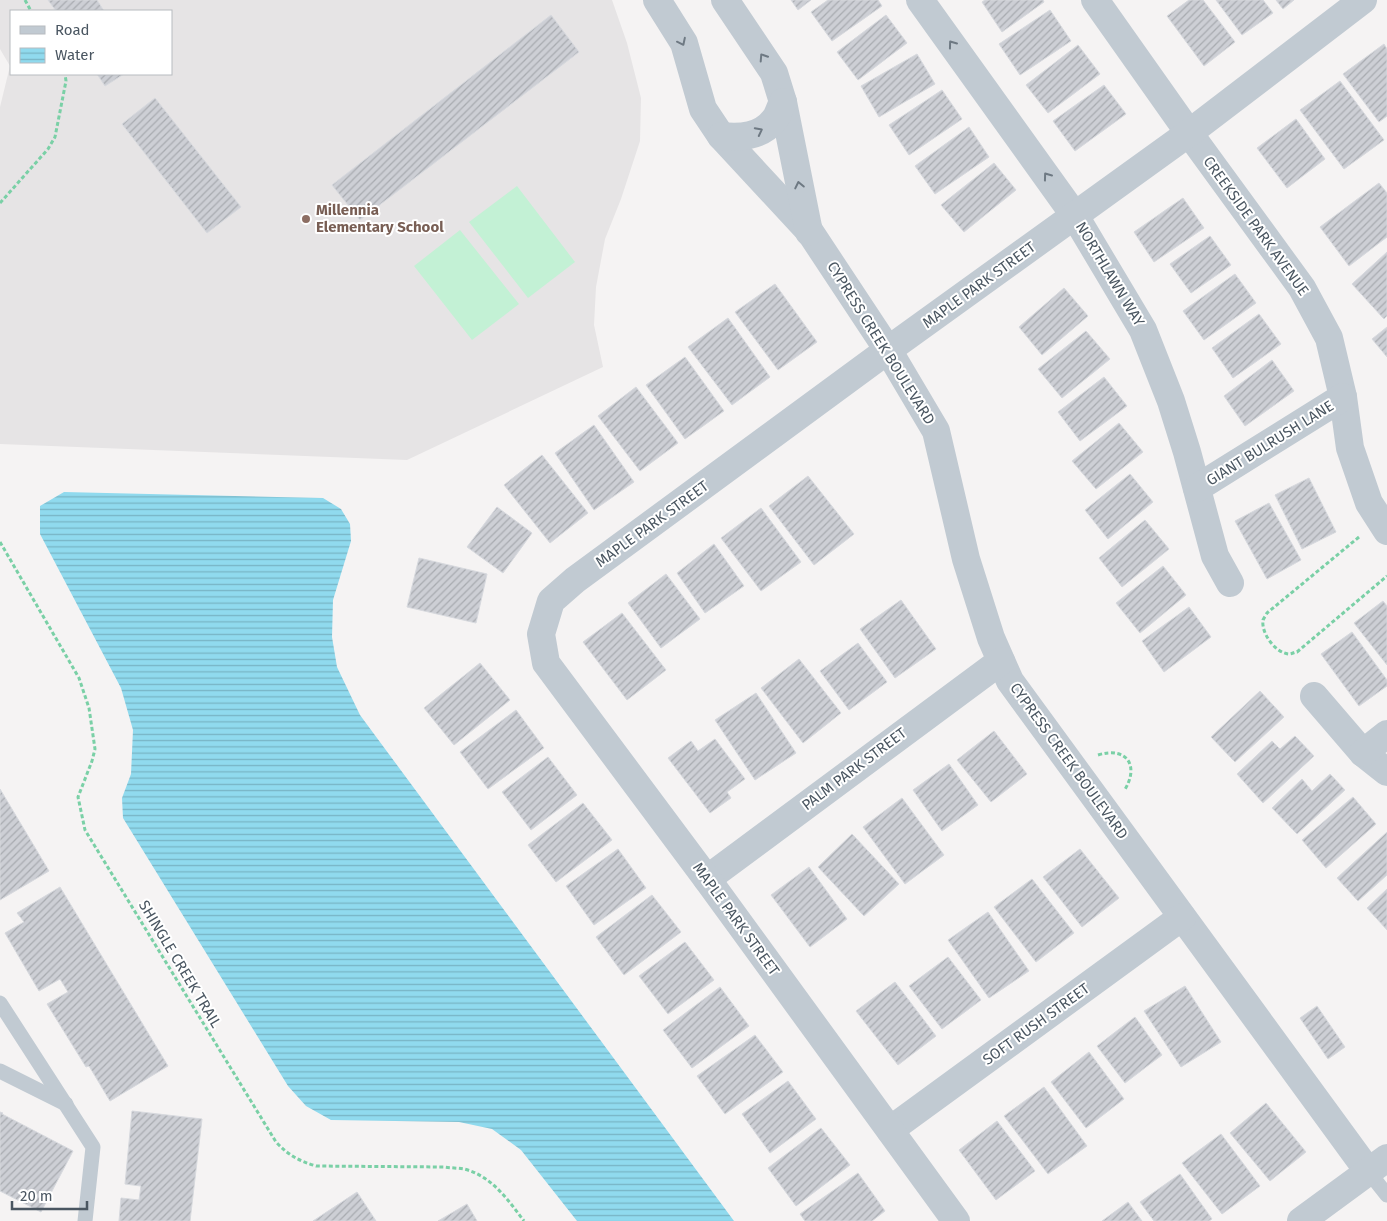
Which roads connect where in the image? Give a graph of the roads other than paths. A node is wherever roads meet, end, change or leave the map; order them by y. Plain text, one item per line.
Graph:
1 (657, 0) edge
2 (725, 0) edge
3 (920, 0) edge
4 (1363, 0) edge
5 (1099, 1) edge
6 (783, 102) junction
7 (1189, 133) junction
8 (721, 136) junction
9 (1075, 216) junction
10 (810, 232) junction
11 (888, 350) junction
12 (1343, 397) junction
13 (1197, 488) junction
14 (1387, 532) edge
15 (1230, 583) dead end
16 (1002, 660) junction
17 (1314, 696) dead end
18 (1387, 734) edge
19 (1363, 753) junction
20 (1387, 772) edge
21 (708, 879) junction
22 (1182, 917) junction
23 (0, 1003) edge
24 (0, 1071) edge
25 (66, 1105) junction
26 (890, 1130) junction
27 (1378, 1164) edge
28 (1387, 1195) edge
29 (86, 1221) edge
30 (956, 1221) edge
31 (1301, 1221) edge

1 -> 8 street, CYPRESS CREEK BOULEVARD
6 -> 2 street, CYPRESS CREEK BOULEVARD
9 -> 3 street, NORTHLAWN WAY
4 - 7 street, MAPLE PARK STREET
5 - 7 street, CREEKSIDE PARK AVENUE
8 -> 6 street
10 -> 6 street, CYPRESS CREEK BOULEVARD
7 - 9 street, MAPLE PARK STREET
7 - 12 street, CREEKSIDE PARK AVENUE
8 - 10 street, CYPRESS CREEK BOULEVARD
9 - 11 street, MAPLE PARK STREET
9 - 13 street, NORTHLAWN WAY
10 - 11 street, CYPRESS CREEK BOULEVARD
11 - 16 street, CYPRESS CREEK BOULEVARD
11 - 21 street, MAPLE PARK STREET
12 - 13 street, GIANT BULRUSH LANE
12 - 14 street, CREEKSIDE PARK AVENUE
13 - 15 street, NORTHLAWN WAY
16 - 21 street, PALM PARK STREET
16 - 22 street, CYPRESS CREEK BOULEVARD
17 - 19 street
18 - 19 street
19 - 20 street
21 - 26 street, MAPLE PARK STREET
22 - 26 street, SOFT RUSH STREET
22 - 27 street, CYPRESS CREEK BOULEVARD
23 - 25 lane
24 - 25 lane
25 - 29 lane
26 - 30 street, MAPLE PARK STREET
27 - 28 lane
27 - 31 street

